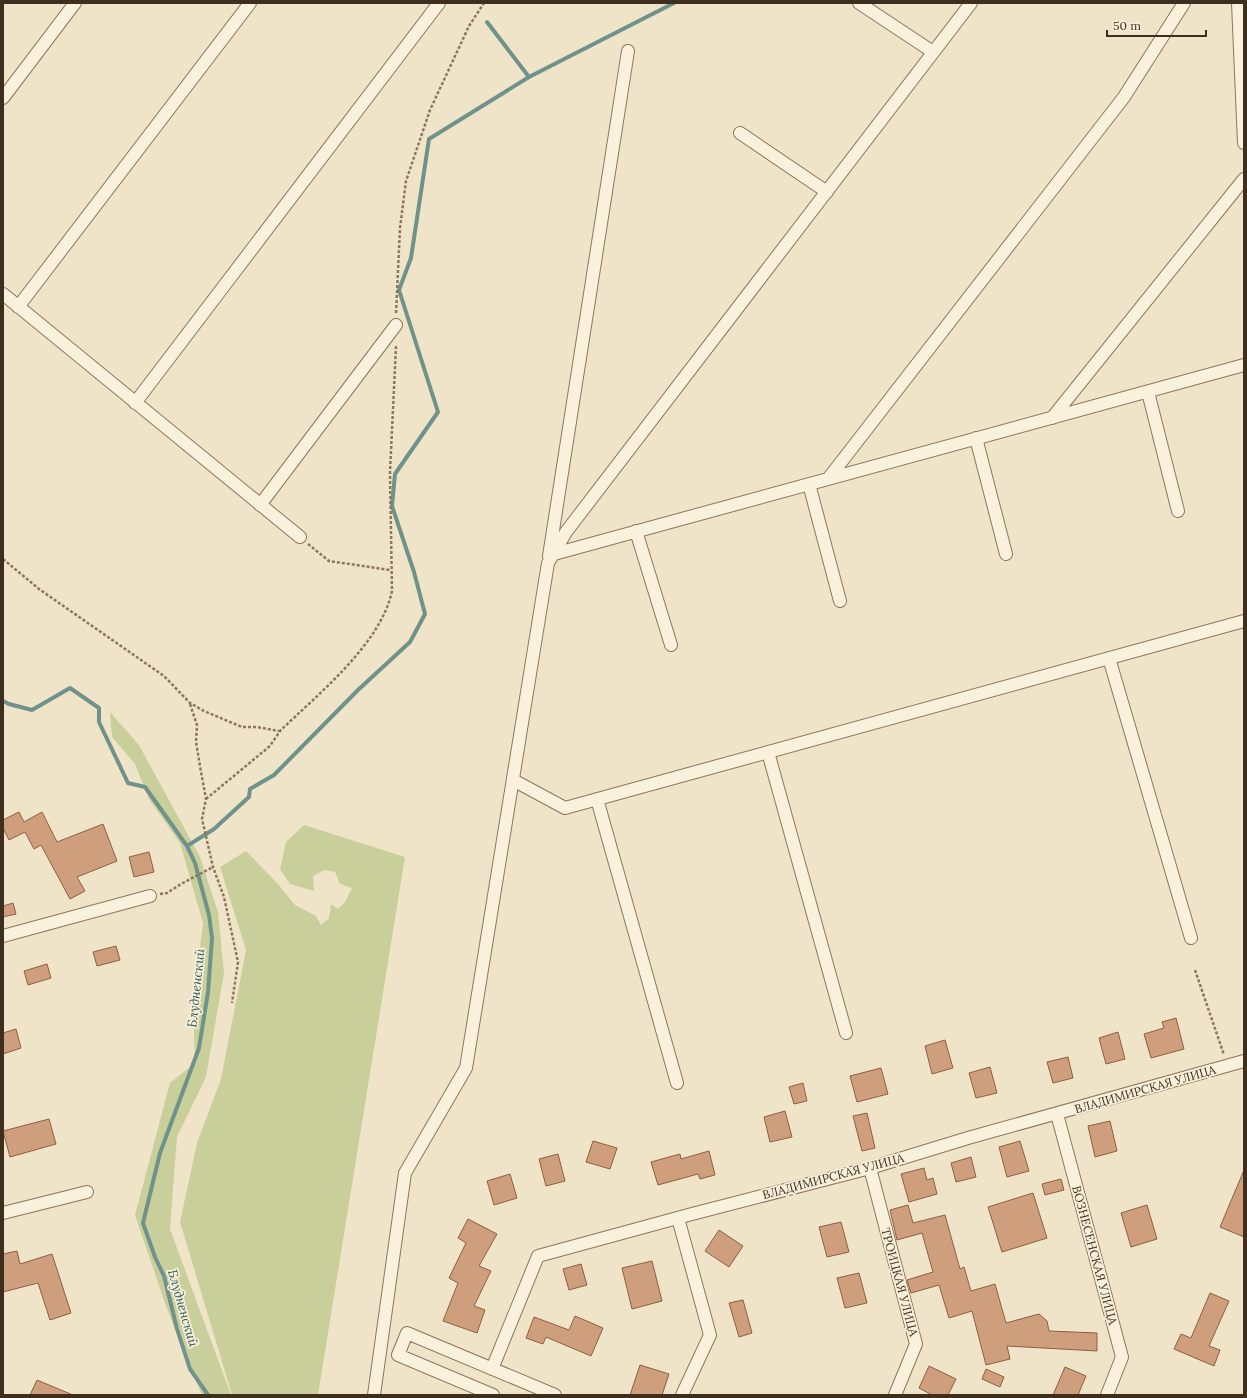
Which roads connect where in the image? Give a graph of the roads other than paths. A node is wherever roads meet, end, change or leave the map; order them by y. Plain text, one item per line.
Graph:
1 (75, 3) edge
2 (250, 3) edge
3 (439, 3) edge
4 (859, 3) edge
5 (971, 3) edge
6 (1184, 3) edge
7 (1238, 3) edge
8 (628, 51) dead end
9 (933, 52) junction
10 (3, 98) edge
11 (740, 133) dead end
12 (1244, 143) edge
13 (1244, 179) edge
14 (826, 192) junction
15 (3, 294) edge
16 (18, 307) junction
17 (396, 325) road end
18 (1244, 365) edge
19 (1148, 392) junction
20 (135, 403) junction
21 (1052, 418) junction
22 (976, 438) junction
23 (828, 479) junction
24 (809, 484) junction
25 (260, 504) junction
26 (1178, 511) dead end
27 (636, 531) junction
28 (300, 537) road end
29 (1006, 554) dead end
30 (551, 558) junction
31 (840, 601) dead end
32 (1244, 621) edge
33 (671, 645) dead end
34 (1110, 658) junction
35 (768, 752) junction
36 (513, 780) junction
37 (596, 799) junction
38 (150, 896) road end
39 (3, 936) edge
40 (1191, 938) dead end
41 (846, 1033) dead end
42 (1244, 1060) edge
43 (677, 1083) dead end
44 (1057, 1114) junction
45 (870, 1168) junction
46 (87, 1192) dead end
47 (3, 1213) edge
48 (678, 1218) junction
49 (492, 1369) junction
50 (374, 1395) edge
51 (493, 1395) edge
52 (555, 1395) edge
53 (682, 1395) edge
54 (895, 1395) edge
55 (1107, 1395) edge

1 - 10 street
2 - 16 street
3 - 20 street
4 - 9 street
5 - 9 street
6 - 23 street
7 - 12 street
8 - 30 street
9 - 14 street
11 - 14 street
13 - 21 street
14 - 30 street
15 - 16 street
16 - 20 street
17 - 25 street
18 - 19 street
19 - 21 street
19 - 26 street
20 - 25 street
21 - 22 street
22 - 23 street
22 - 29 street
23 - 24 street
24 - 27 street
24 - 31 street
25 - 28 street
27 - 30 street
27 - 33 street
30 - 36 street
32 - 34 street
34 - 35 street
34 - 40 street
35 - 37 street
35 - 41 street
36 - 37 street
36 - 50 street
37 - 43 street
38 - 39 street
42 - 44 street, ВЛАДИМИРСКАЯ УЛИЦА
44 - 45 street, ВЛАДИМИРСКАЯ УЛИЦА
44 - 55 street, ВОЗНЕСЕНСКАЯ УЛИЦА
45 - 48 street, ВЛАДИМИРСКАЯ УЛИЦА
45 - 54 street, ТРОИЦКАЯ УЛИЦА
46 - 47 street
48 - 49 street, ВЛАДИМИРСКАЯ УЛИЦА
48 - 53 street
49 - 51 street
49 - 52 street

